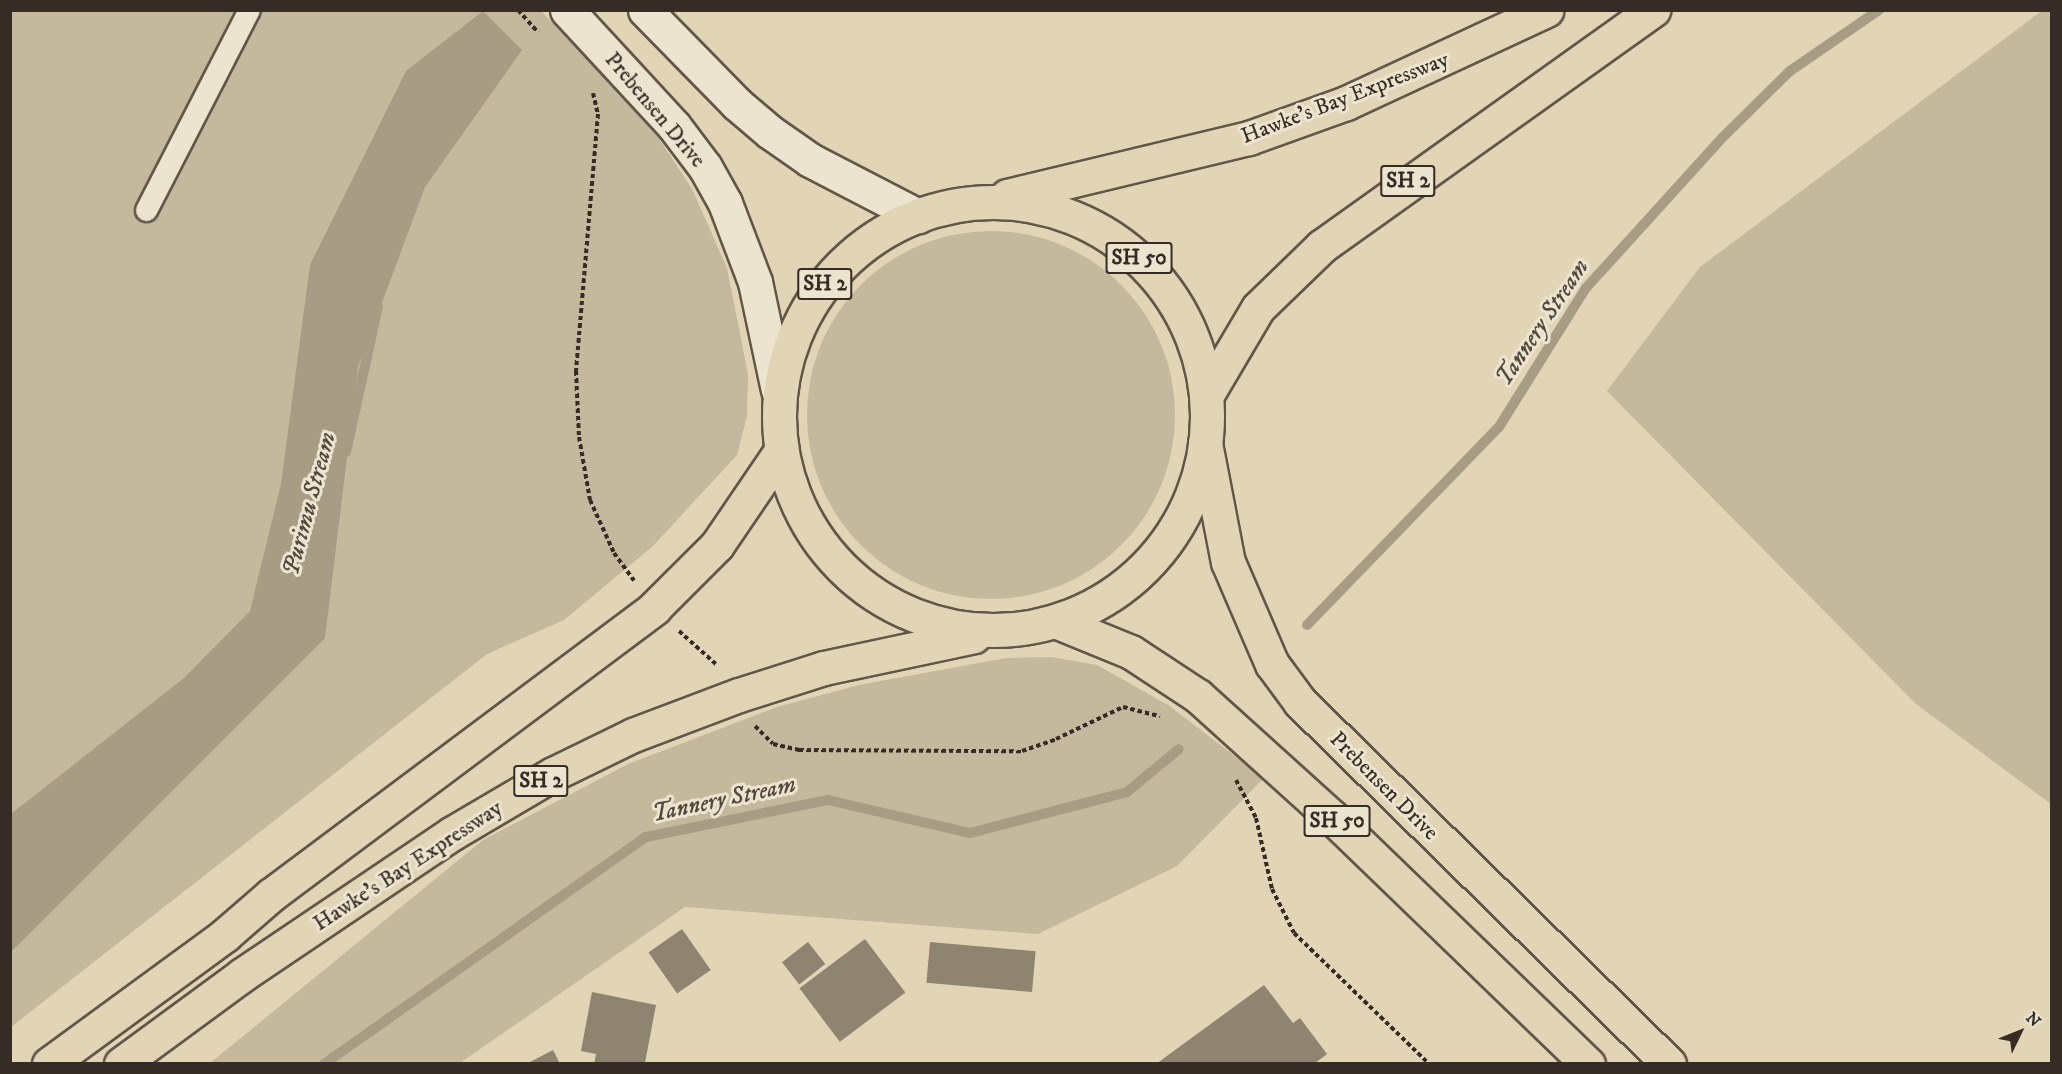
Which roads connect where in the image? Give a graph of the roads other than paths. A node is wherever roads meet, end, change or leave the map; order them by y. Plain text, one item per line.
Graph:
1 (249, 10) edge
2 (567, 10) edge
3 (645, 10) edge
4 (1546, 10) edge
5 (1653, 10) edge
6 (996, 198) junction
7 (146, 210) dead end
8 (918, 216) junction
9 (778, 390) junction
10 (1206, 396) junction
11 (1205, 443) junction
12 (781, 451) junction
13 (1055, 621) junction
14 (993, 632) junction
15 (49, 1064) edge
16 (122, 1064) edge
17 (1588, 1064) edge
18 (1669, 1064) edge

1 - 7 lane
2 - 9 main road, Prebensen Drive
3 - 8 main road
4 - 6 main road, Hawke's Bay Expressway / SH 2
5 - 10 main road, SH 2
6 - 8 main road, SH 2
6 - 10 main road, SH 50
8 - 9 main road, SH 2
9 - 12 main road, SH 2
10 - 11 main road, SH 2
11 - 13 main road, SH 2
11 - 18 main road, Prebensen Drive / SH 50
12 - 14 main road
12 - 15 main road
13 - 14 main road, SH 2
13 - 17 main road, SH 50
14 - 16 main road, Hawke's Bay Expressway / SH 2

